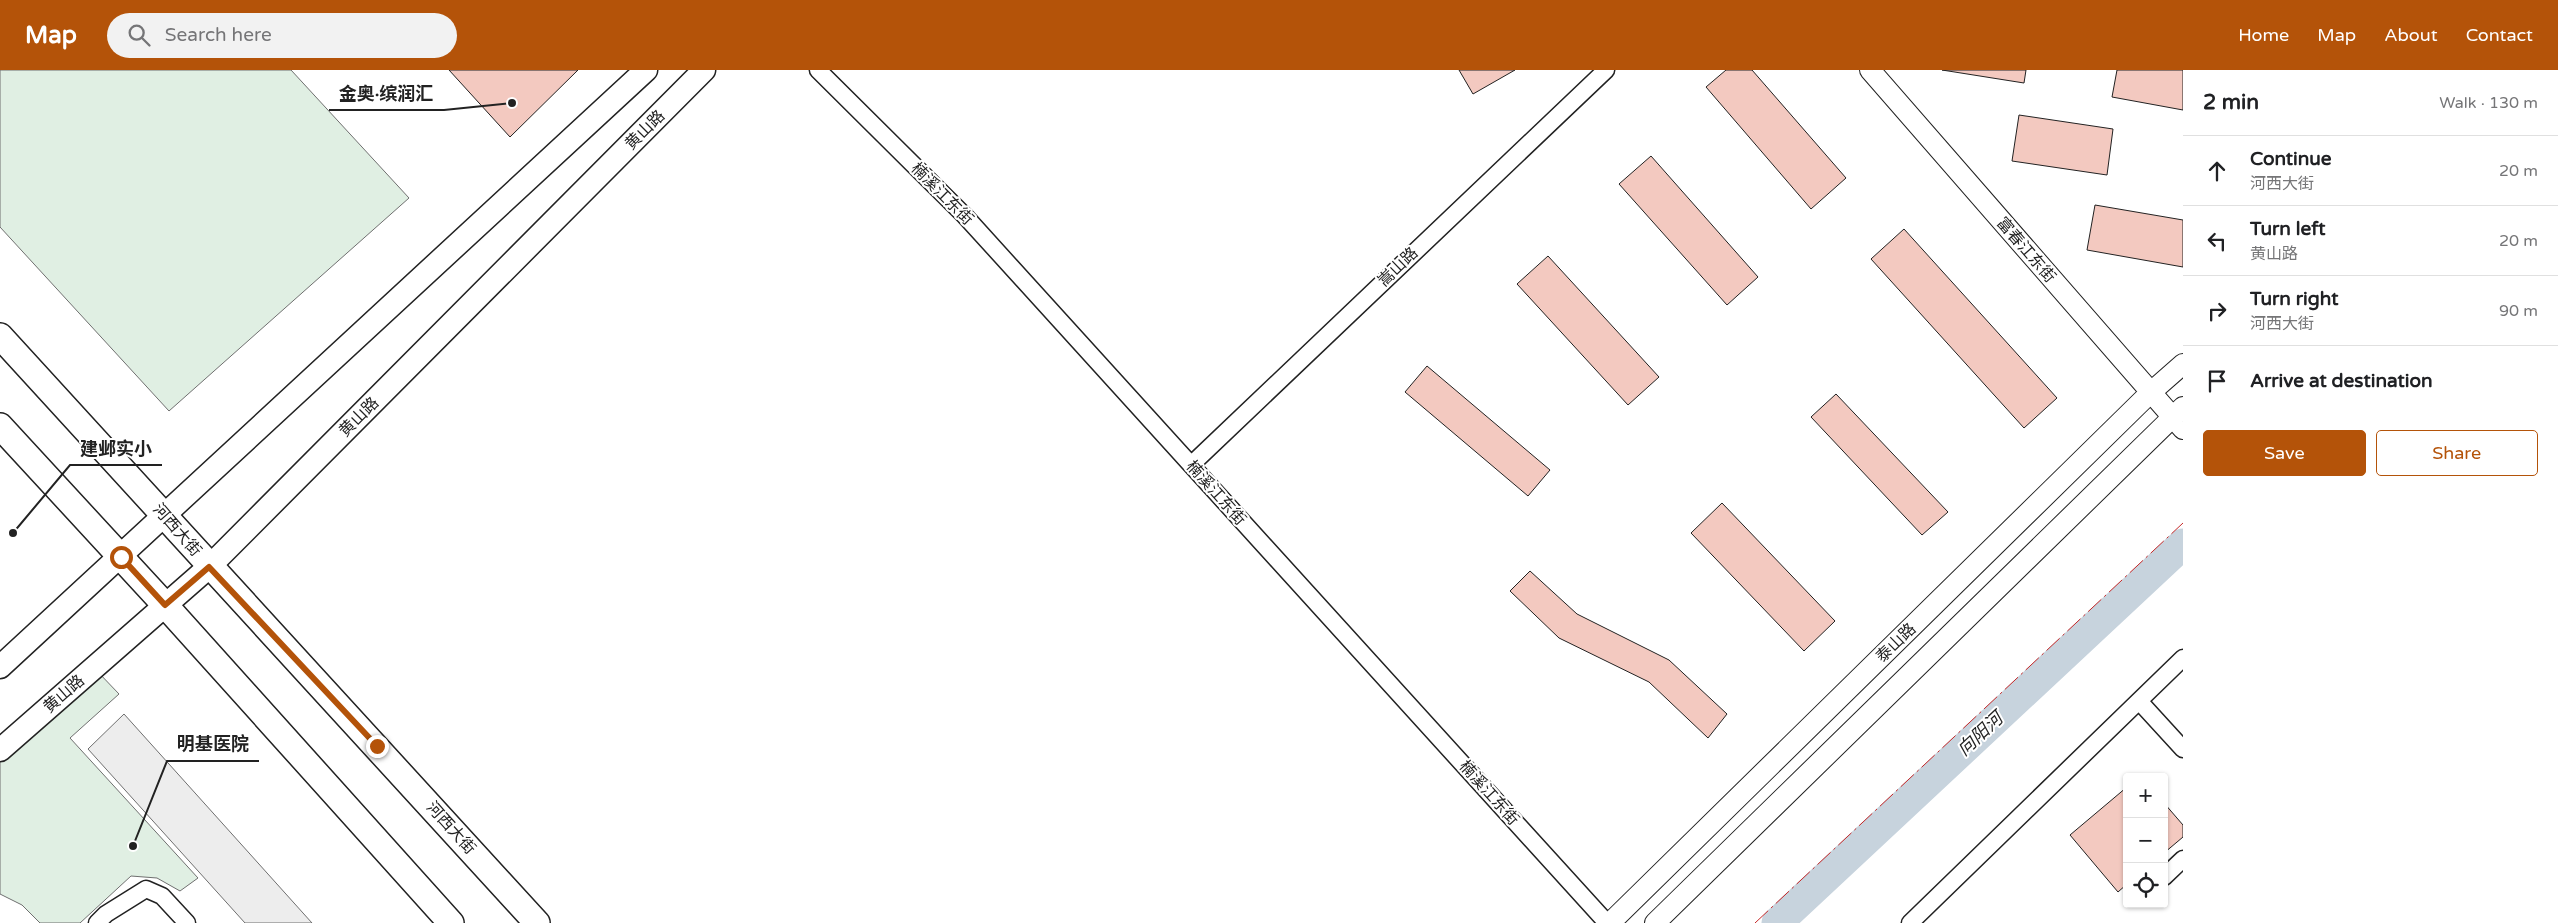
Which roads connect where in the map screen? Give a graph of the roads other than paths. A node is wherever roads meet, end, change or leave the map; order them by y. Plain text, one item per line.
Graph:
1 (646, 70) edge
2 (704, 70) edge
3 (818, 70) edge
4 (1606, 70) edge
5 (1870, 70) edge
6 (0, 336) edge
7 (2183, 364) edge
8 (2150, 393) junction
9 (2179, 418) edge
10 (0, 426) edge
11 (1191, 465) junction
12 (164, 515) junction
13 (121, 557) junction
14 (209, 567) junction
15 (165, 605) junction
16 (2183, 658) edge
17 (0, 667) edge
18 (2139, 701) junction
19 (2183, 749) edge
20 (0, 750) edge
21 (2183, 859) edge
22 (2168, 873) edge
23 (97, 923) edge
24 (186, 923) edge
25 (451, 923) edge
26 (537, 923) edge
27 (1608, 923) edge
28 (1655, 923) edge
29 (1910, 923) edge

1 - 12 main road
2 - 14 main road, 黄山路
3 - 11 street, 楠溪江东街
4 - 11 street, 嵩山路
5 - 8 street, 富春江东街
6 - 12 main road, 河西大街
7 - 8 street, 泰山路
8 - 9 street, 富春江东街
8 - 27 street, 泰山路
9 - 28 street, 泰山路
10 - 13 main road
11 - 27 street, 楠溪江东街
12 - 13 main road
12 - 14 main road, 河西大街
13 - 15 main road
13 - 17 main road
14 - 15 main road, 黄山路
14 - 26 main road, 河西大街
15 - 20 main road, 黄山路
15 - 25 main road
16 - 18 street
18 - 19 street
18 - 29 street
21 - 22 street
23 - 24 street

